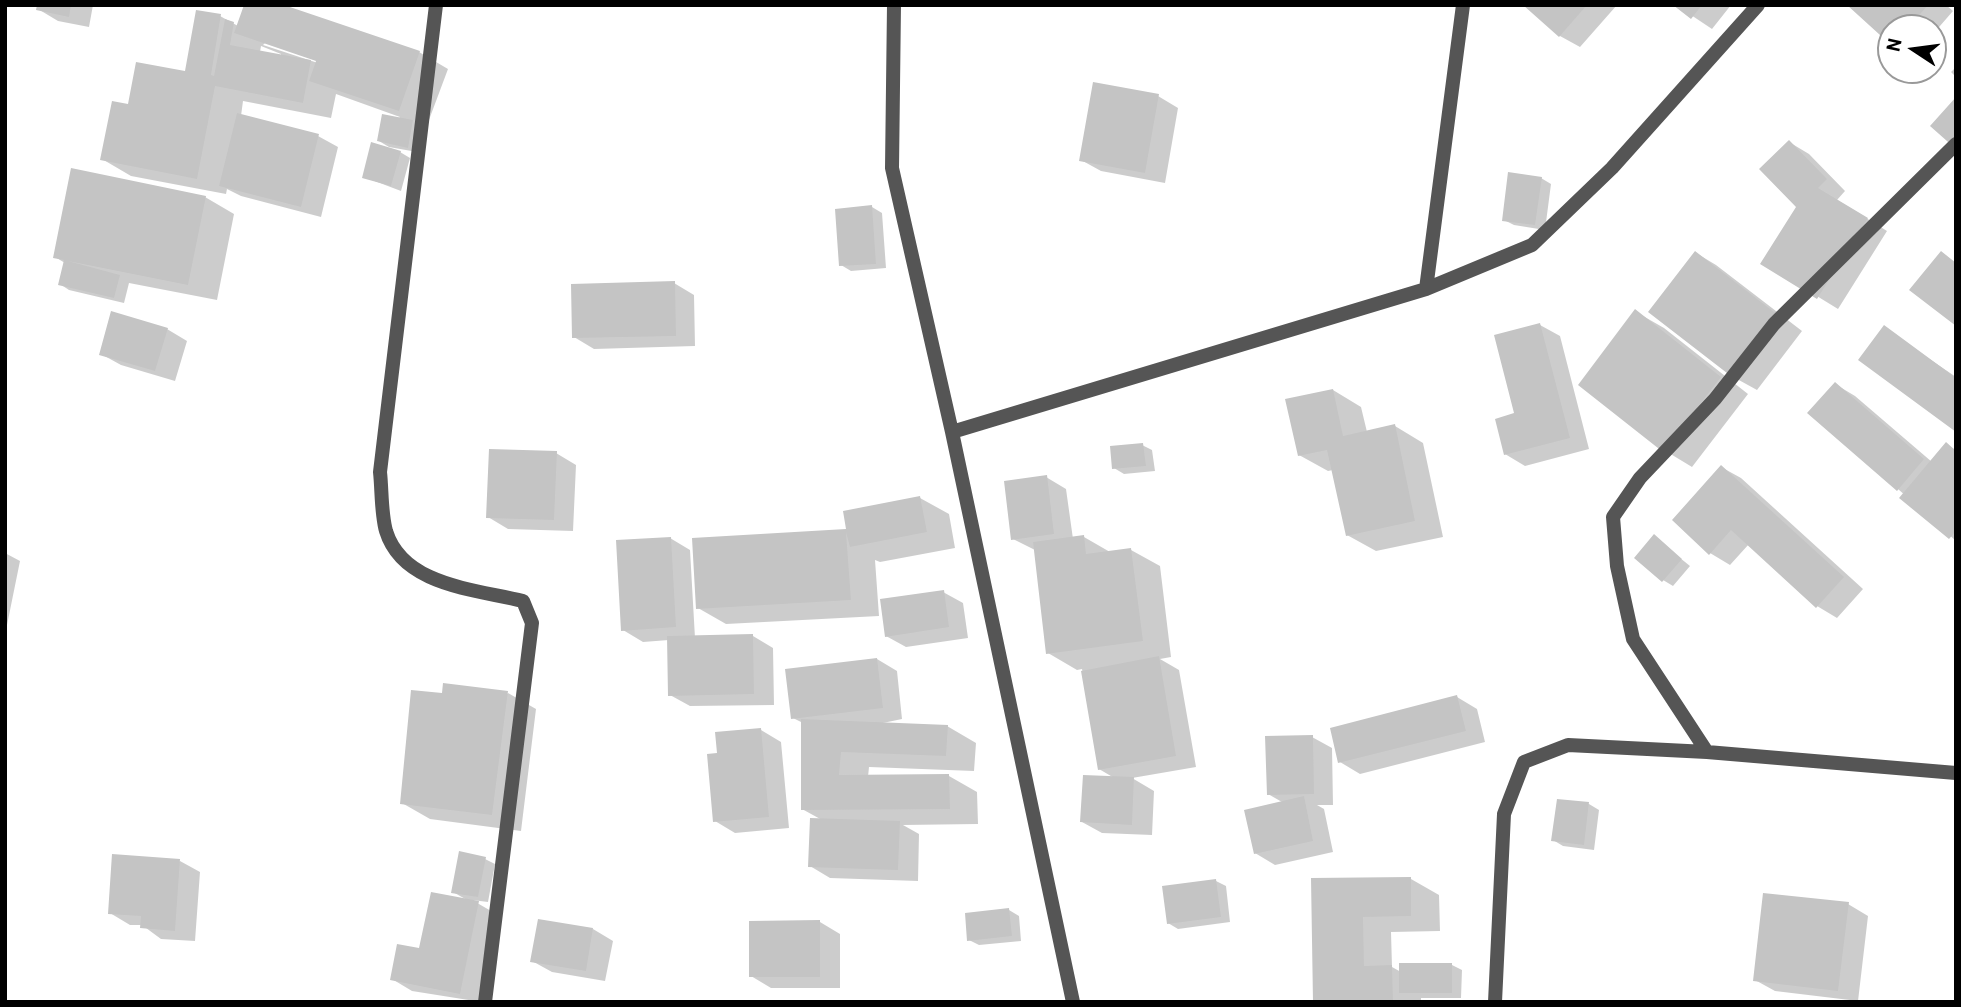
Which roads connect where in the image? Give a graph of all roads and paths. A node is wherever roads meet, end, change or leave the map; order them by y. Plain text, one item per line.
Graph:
1 (436, 5) edge
2 (894, 5) edge
3 (1463, 5) edge
4 (1758, 5) edge
5 (1956, 144) edge
6 (1426, 289) junction
7 (952, 432) junction
8 (1707, 752) junction
9 (1956, 773) edge
10 (485, 1002) edge
11 (1073, 1002) edge
12 (1495, 1002) edge

1 - 10 street
2 - 7 street
3 - 6 street
4 - 6 street
5 - 8 street
6 - 7 street
7 - 11 street
8 - 9 street
8 - 12 street

